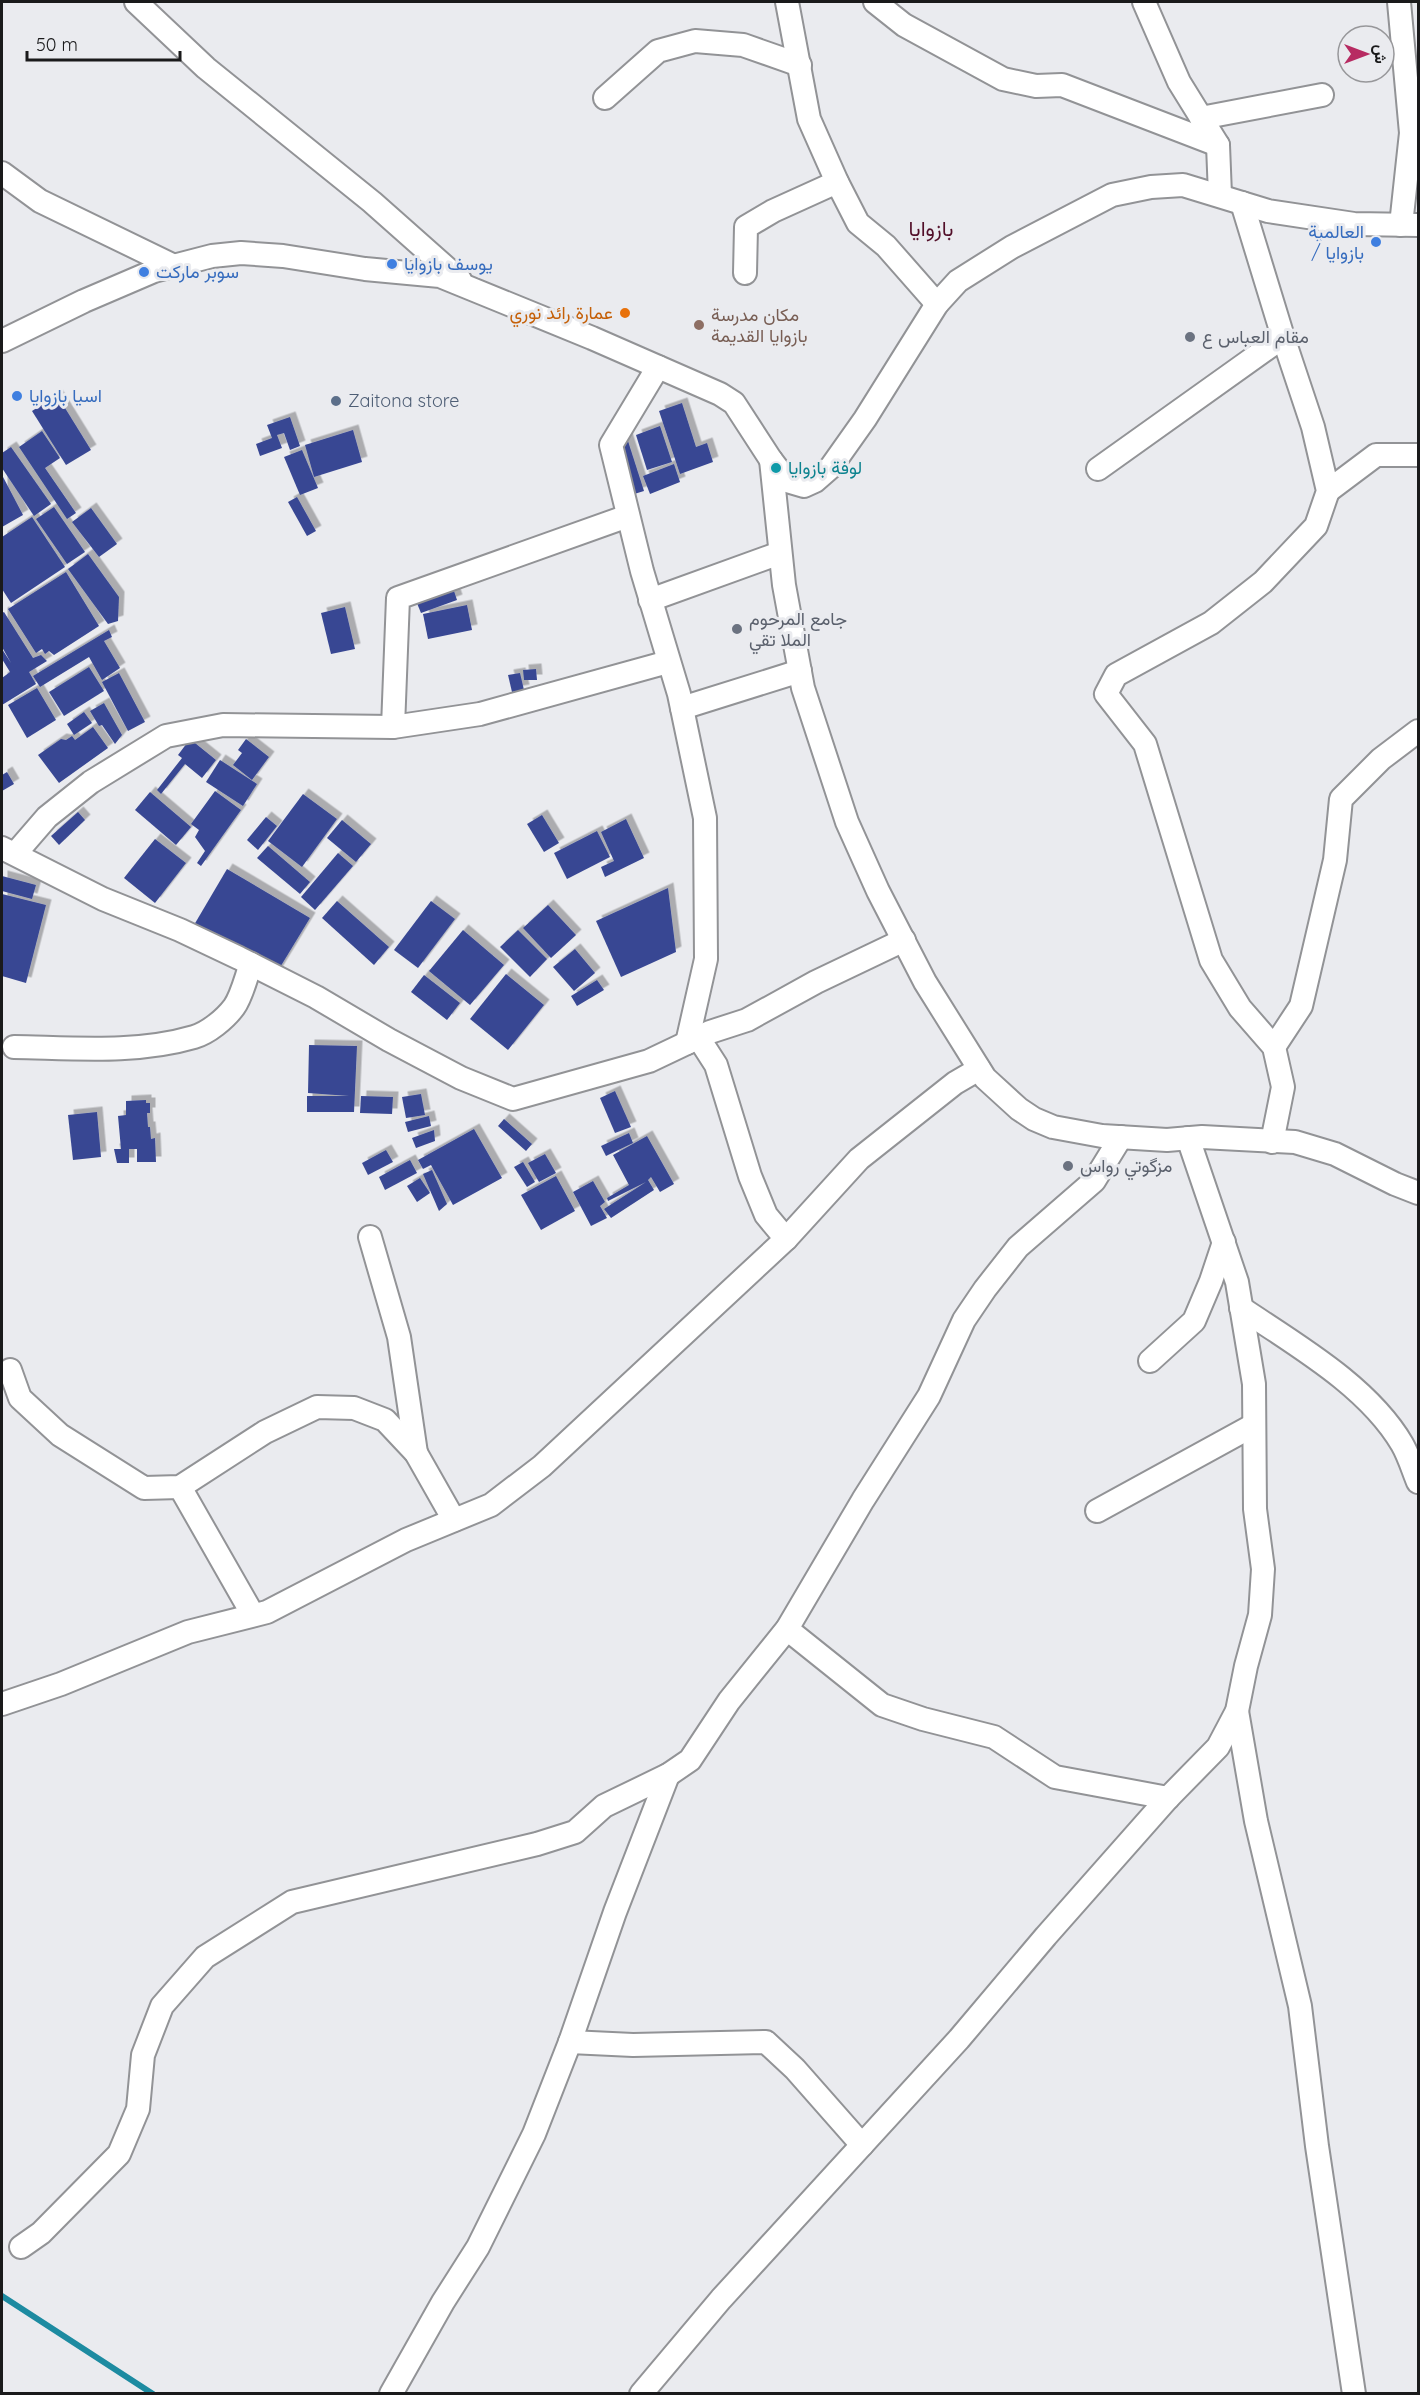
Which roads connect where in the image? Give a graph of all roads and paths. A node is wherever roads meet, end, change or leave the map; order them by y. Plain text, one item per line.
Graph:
1 (136, 2) edge
2 (787, 2) edge
3 (875, 2) edge
4 (1144, 2) edge
5 (1399, 2) edge
6 (800, 65) junction
7 (1322, 95) dead end
8 (605, 98) dead end
9 (1201, 118) junction
10 (1218, 145) junction
11 (2, 172) edge
12 (837, 183) junction
13 (1220, 195) junction
14 (1242, 202) junction
15 (1419, 203) edge
16 (1410, 225) edge
17 (174, 266) junction
18 (745, 273) dead end
19 (466, 286) junction
20 (937, 304) junction
21 (1283, 337) junction
22 (2, 341) edge
23 (658, 367) junction
24 (1419, 455) edge
25 (771, 460) junction
26 (1098, 469) dead end
27 (1328, 490) junction
28 (628, 516) junction
29 (780, 553) junction
30 (650, 600) junction
31 (669, 662) junction
32 (800, 671) junction
33 (682, 708) junction
34 (393, 727) junction
35 (1419, 731) edge
36 (8, 851) edge
37 (904, 939) junction
38 (251, 964) junction
39 (693, 1040) junction
40 (14, 1047) dead end
41 (1274, 1047) junction
42 (979, 1069) junction
43 (1121, 1137) junction
44 (1188, 1138) junction
45 (1272, 1142) junction
46 (1419, 1193) edge
47 (370, 1237) dead end
48 (786, 1239) junction
49 (1224, 1242) junction
50 (1241, 1308) junction
51 (1150, 1361) dead end
52 (10, 1370) dead end
53 (1254, 1425) junction
54 (416, 1453) junction
55 (1419, 1482) edge
56 (180, 1487) junction
57 (1097, 1511) dead end
58 (454, 1520) junction
59 (253, 1615) junction
60 (787, 1629) junction
61 (2, 1704) edge
62 (1237, 1711) junction
63 (668, 1774) junction
64 (1168, 1798) junction
65 (570, 2042) junction
66 (862, 2145) junction
67 (21, 2247) dead end
68 (391, 2394) edge
69 (641, 2394) edge
70 (1354, 2394) edge

1 - 19 street
2 - 6 street
3 - 10 street
4 - 9 street
5 - 16 street
6 - 8 street
6 - 12 street
7 - 9 street
9 - 10 street
10 - 13 street
11 - 17 street
12 - 18 street
12 - 20 street
13 - 14 street
13 - 20 street
14 - 16 street
14 - 21 street
15 - 16 street
17 - 19 street
17 - 22 street
19 - 23 street
20 - 25 street
21 - 26 street
21 - 27 street
23 - 25 street
23 - 28 street
24 - 27 street
25 - 29 street
27 - 41 street
28 - 30 street
28 - 34 street
29 - 30 street
29 - 32 street
30 - 31 street
31 - 33 street
31 - 34 street
32 - 33 street
32 - 37 street
33 - 39 street
34 - 36 street
35 - 41 street
36 - 38 street
37 - 39 street
37 - 42 street
38 - 39 street
38 - 40 street
39 - 48 street
41 - 45 street
42 - 43 street
42 - 48 street
43 - 44 street
43 - 60 street
44 - 45 street
44 - 49 street
45 - 46 street
47 - 54 street
48 - 58 street
49 - 50 street
49 - 51 street
50 - 53 street
50 - 55 street
52 - 56 street
53 - 57 street
53 - 62 street
54 - 56 street
54 - 58 street
56 - 59 street
58 - 59 street
59 - 61 street
60 - 63 street
60 - 64 street
62 - 64 street
62 - 70 street
63 - 65 street
63 - 67 street
64 - 66 street
65 - 66 street
65 - 68 street
66 - 69 street

